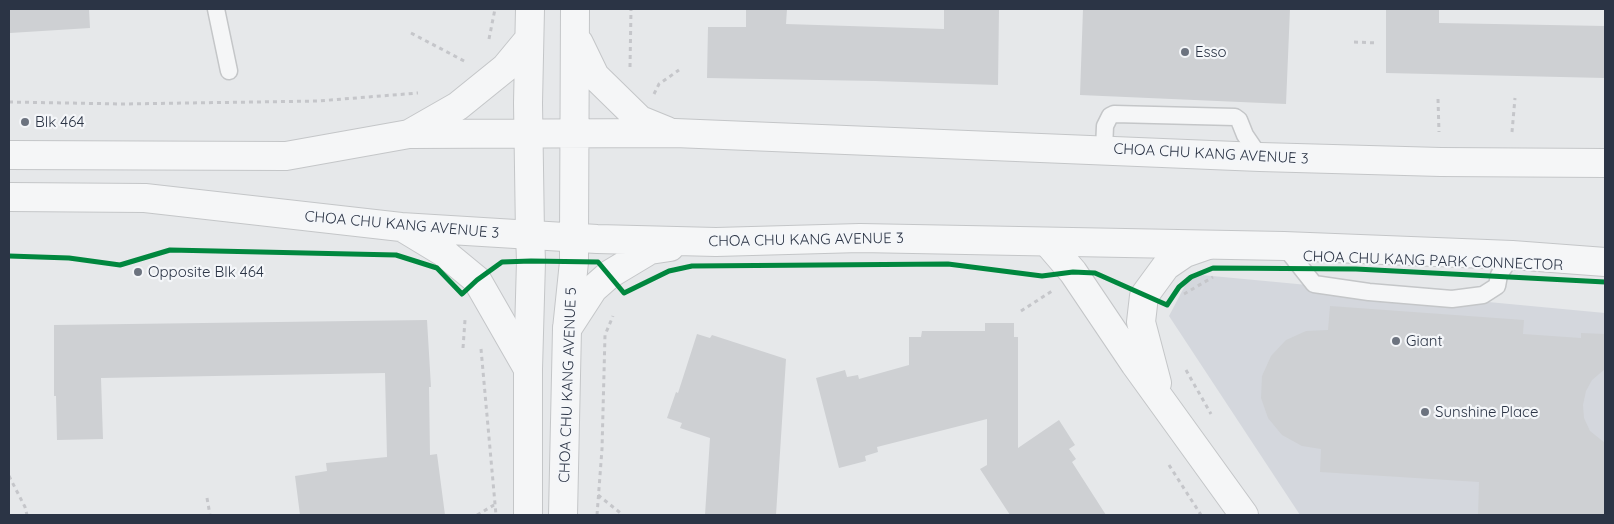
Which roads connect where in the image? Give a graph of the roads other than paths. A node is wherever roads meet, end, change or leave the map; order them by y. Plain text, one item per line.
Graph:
1 (216, 9) edge
2 (530, 9) edge
3 (575, 22) edge
4 (529, 39) junction
5 (229, 71) dead end
6 (675, 133) junction
7 (409, 134) junction
8 (573, 134) junction
9 (529, 135) junction
10 (1104, 149) junction
11 (9, 155) edge
12 (1260, 157) junction
13 (1605, 163) edge
14 (9, 197) edge
15 (401, 227) junction
16 (530, 234) junction
17 (574, 237) junction
18 (716, 242) junction
19 (1048, 243) junction
20 (1208, 245) junction
21 (1284, 246) junction
22 (1512, 255) junction
23 (1605, 262) edge
24 (567, 329) junction
25 (528, 369) junction
26 (1164, 403) junction
27 (528, 508) edge
28 (564, 508) edge
29 (1244, 515) edge

1 - 5 lane
2 - 4 street
3 - 6 street
3 - 8 street, CHOA CHU KANG AVENUE 5
4 - 7 street
4 - 9 street
6 - 8 street, CHOA CHU KANG AVENUE 3
6 - 10 street, CHOA CHU KANG AVENUE 3
7 - 9 street, CHOA CHU KANG AVENUE 3
7 - 11 street, CHOA CHU KANG AVENUE 3
8 - 9 street, CHOA CHU KANG AVENUE 3
8 - 17 street, CHOA CHU KANG AVENUE 5
9 - 16 street
10 - 12 street, CHOA CHU KANG AVENUE 3
10 - 12 lane
12 - 13 street, CHOA CHU KANG AVENUE 3
14 - 15 street, CHOA CHU KANG AVENUE 3
15 - 16 street, CHOA CHU KANG AVENUE 3
15 - 25 street
16 - 17 street, CHOA CHU KANG AVENUE 3
16 - 25 street
17 - 18 street, CHOA CHU KANG AVENUE 3
17 - 24 street, CHOA CHU KANG AVENUE 5
18 - 19 street, CHOA CHU KANG AVENUE 3
18 - 24 street
19 - 20 street, CHOA CHU KANG AVENUE 3
19 - 26 street
20 - 21 street, CHOA CHU KANG AVENUE 3
20 - 26 street
21 - 22 street, CHOA CHU KANG AVENUE 3
21 - 22 lane
22 - 23 street, CHOA CHU KANG AVENUE 3
24 - 28 street, CHOA CHU KANG AVENUE 5
25 - 27 street
26 - 29 street
27 - 28 street

